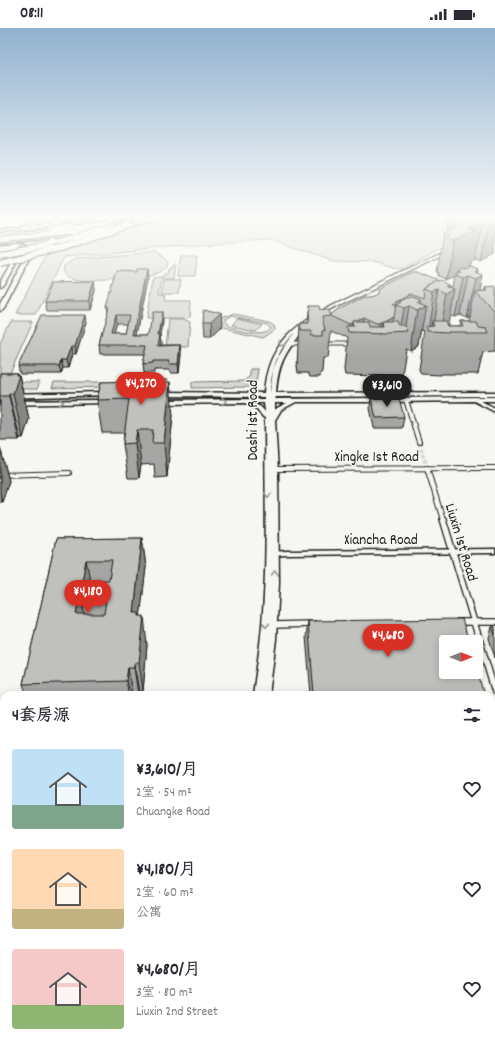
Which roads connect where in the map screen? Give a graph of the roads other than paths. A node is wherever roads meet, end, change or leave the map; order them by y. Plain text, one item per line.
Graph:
1 (13, 265) edge
2 (23, 265) edge
3 (418, 265) edge
4 (426, 265) edge
5 (0, 286) edge
6 (0, 309) edge
7 (289, 344) junction
8 (307, 344) edge
9 (320, 344) edge
10 (358, 344) edge
11 (275, 378) junction
12 (267, 380) junction
13 (116, 394) edge
14 (154, 394) edge
15 (211, 394) junction
16 (244, 394) junction
17 (495, 394) edge
18 (0, 396) edge
19 (24, 396) junction
20 (270, 398) junction
21 (302, 398) junction
22 (495, 399) edge
23 (406, 400) junction
24 (467, 400) junction
25 (211, 401) junction
26 (238, 401) junction
27 (115, 402) edge
28 (154, 402) edge
29 (22, 403) junction
30 (0, 404) edge
31 (495, 410) edge
32 (268, 412) junction
33 (273, 419) junction
34 (419, 442) tunnel mouth
35 (268, 454) junction
36 (274, 468) junction
37 (427, 468) junction
38 (495, 468) edge
39 (69, 474) dead end
40 (0, 475) edge
41 (495, 551) edge
42 (452, 552) junction
43 (272, 554) junction
44 (450, 622) edge
45 (474, 622) junction
46 (495, 622) edge
47 (317, 624) edge
48 (274, 625) junction
49 (258, 691) edge
50 (266, 691) edge
51 (495, 691) edge

1 - 5 main road
2 - 6 main road
3 -> 12 main road, Dashi 1st Road
4 - 7 main road, Dashi 1st Road
7 - 8 street
7 - 11 main road, Dashi 1st Road
9 - 10 street
11 - 20 main road, Dashi 1st Road
11 - 21 main road
12 - 16 main road
12 - 20 main road, Dashi 1st Road
13 - 19 main road
14 - 15 main road
15 - 16 main road
15 - 25 main road
16 - 20 main road
17 - 21 main road
18 - 19 main road
19 - 29 main road
20 - 21 main road
20 - 26 main road
20 - 32 main road, Dashi 1st Road
20 - 33 main road, Dashi 1st Road
21 - 23 main road
21 - 33 main road
22 - 24 main road
23 - 24 main road
23 - 34 street
24 - 31 main road
25 -> 26 main road
25 - 28 main road
26 - 32 main road
29 -> 27 main road
29 - 30 main road
32 - 35 main road, Dashi 1st Road
33 - 36 main road, Dashi 1st Road
35 - 36 street
35 -> 43 main road, Dashi 1st Road
36 - 37 street, Xingke 1st Road
36 - 43 main road, Dashi 1st Road
37 - 38 street, Xingke 1st Road
37 - 42 street, Liuxin 1st Road
39 - 40 street
41 - 42 street, Xiancha Road
42 - 43 street, Xiancha Road
42 - 45 street, Liuxin 1st Road
48 -> 43 main road, Dashi 1st Road
43 -> 49 main road, Dashi 1st Road
44 - 45 street
45 - 46 street
45 - 51 street, Liuxin 1st Road
47 - 48 street
48 - 50 main road, Dashi 1st Road

